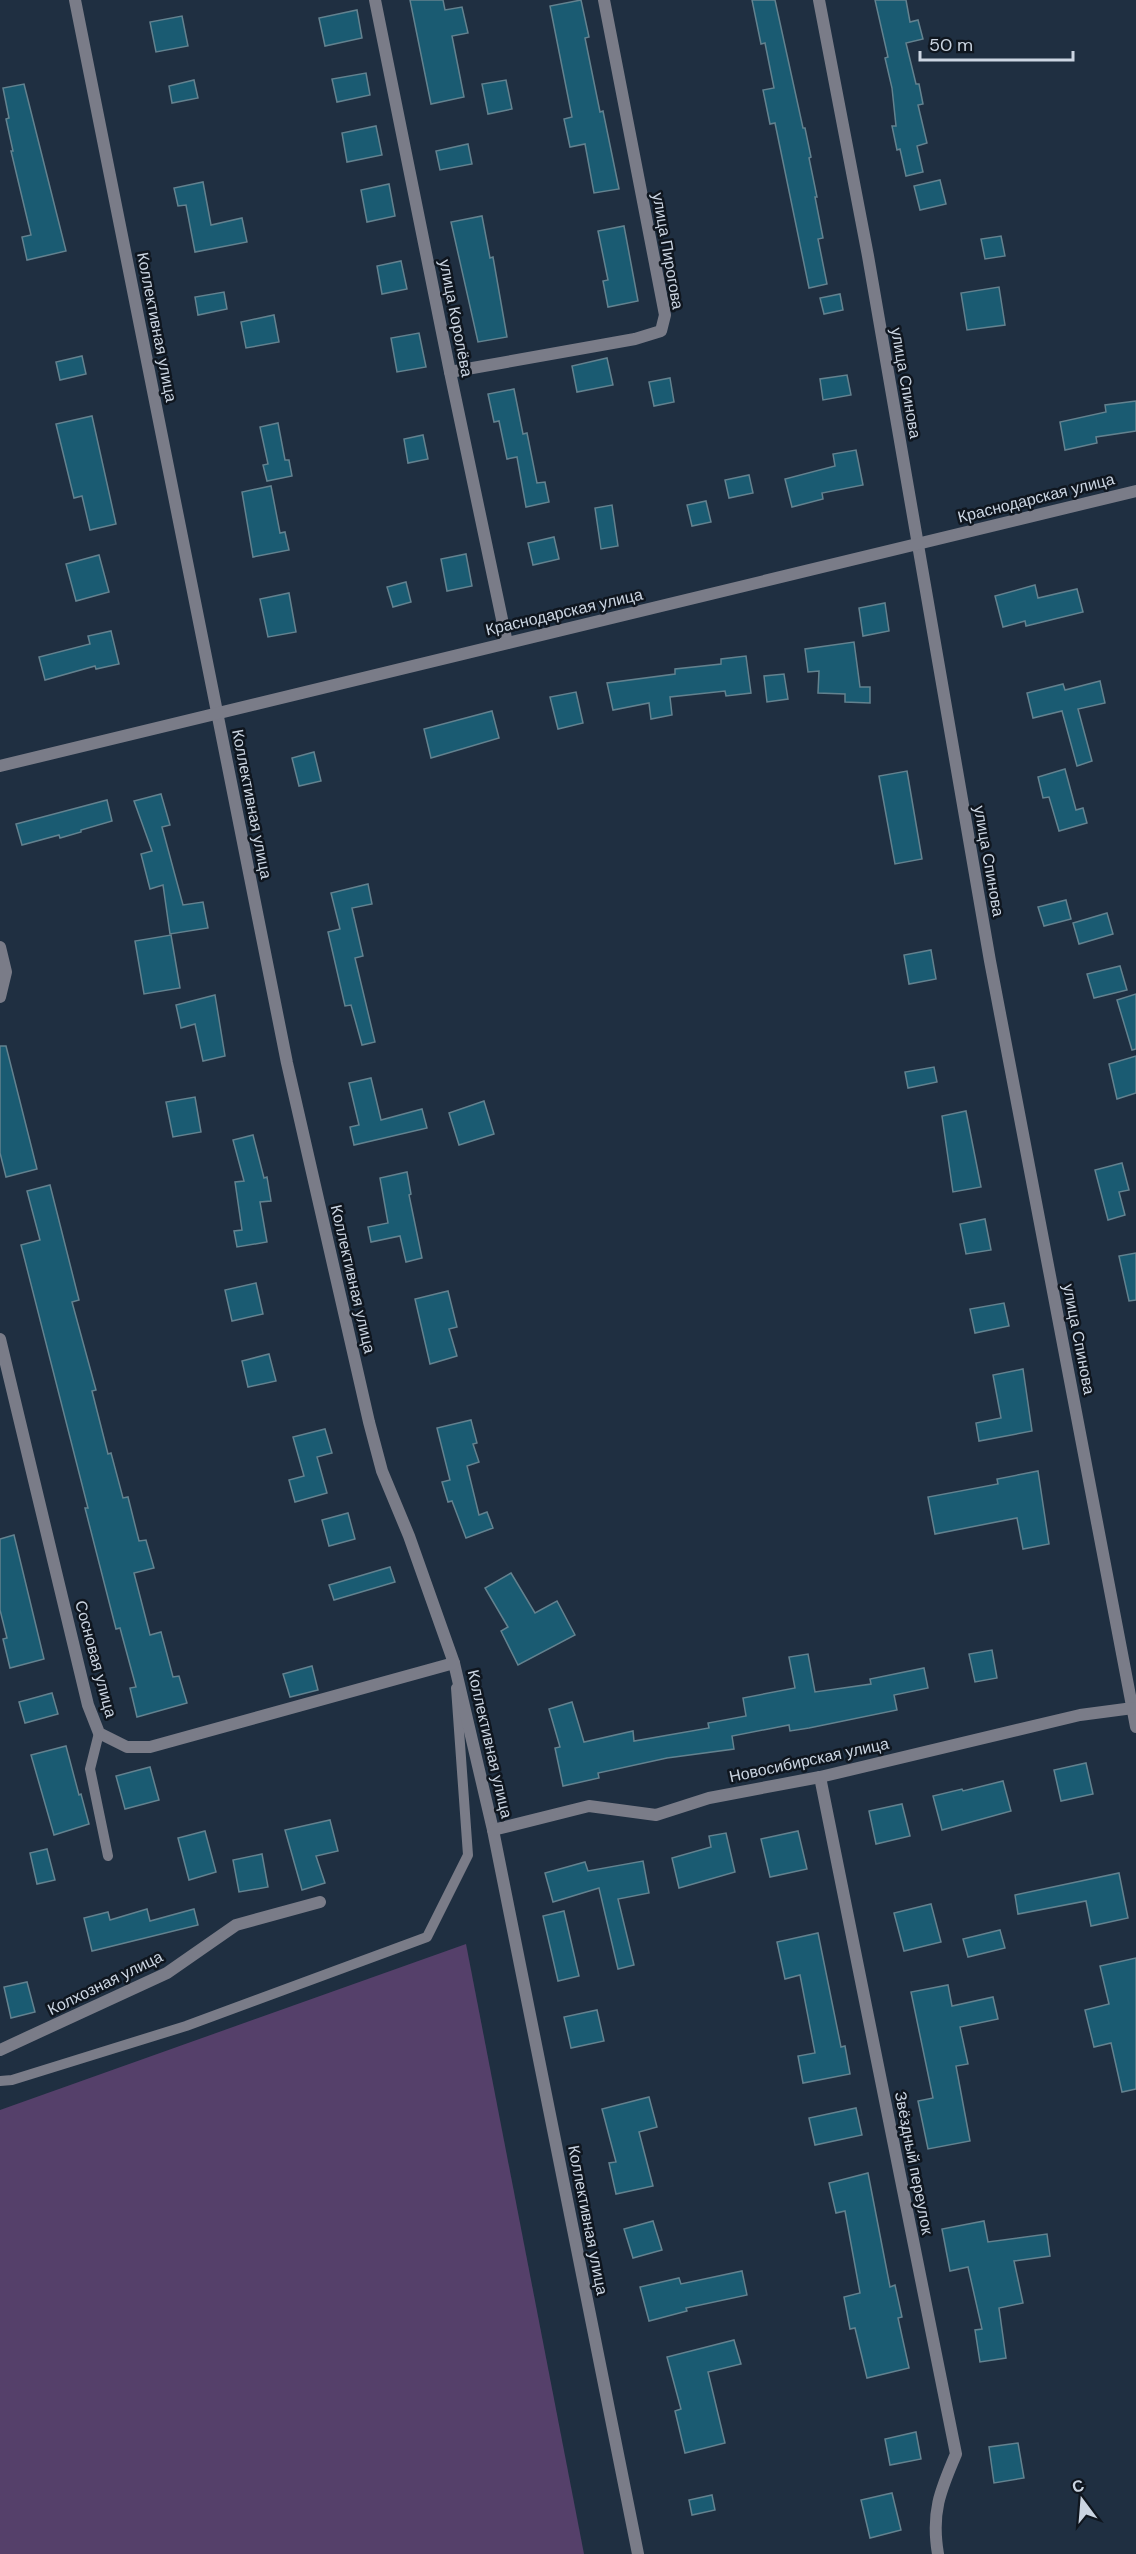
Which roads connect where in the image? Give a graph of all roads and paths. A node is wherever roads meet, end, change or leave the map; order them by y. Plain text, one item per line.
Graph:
1 (75, 0) edge
2 (375, 0) edge
3 (604, 0) edge
4 (819, 0) edge
5 (450, 372) junction
6 (1136, 491) edge
7 (917, 544) junction
8 (507, 643) junction
9 (216, 714) junction
10 (0, 766) edge
11 (0, 947) edge
12 (0, 997) edge
13 (0, 1339) edge
14 (454, 1663) junction
15 (1133, 1708) junction
16 (1136, 1726) edge
17 (99, 1733) junction
18 (820, 1777) junction
19 (493, 1830) junction
20 (108, 1856) dead end
21 (320, 1902) dead end
22 (0, 2050) edge
23 (0, 2081) edge
24 (638, 2554) edge
25 (938, 2554) edge

1 - 9 street, Коллективная улица
2 - 5 street, улица Королёва
3 - 5 street, улица Пирогова
4 - 7 street, улица Спинова
5 - 8 street, улица Королёва
6 - 7 street, Краснодарская улица
7 - 8 street, Краснодарская улица
7 - 15 street, улица Спинова
8 - 9 street, Краснодарская улица
9 - 10 street, Краснодарская улица
9 - 14 street, Коллективная улица
11 - 12 street
13 - 17 street, Сосновая улица
14 - 17 street, Сосновая улица
14 - 19 street, Коллективная улица
14 - 23 lane
15 - 16 street, улица Спинова
15 - 18 street, Новосибирская улица
17 - 20 lane
18 - 19 street, Новосибирская улица
18 - 25 street, Звёздный переулок
19 - 24 street, Коллективная улица
21 - 22 street, Колхозная улица

